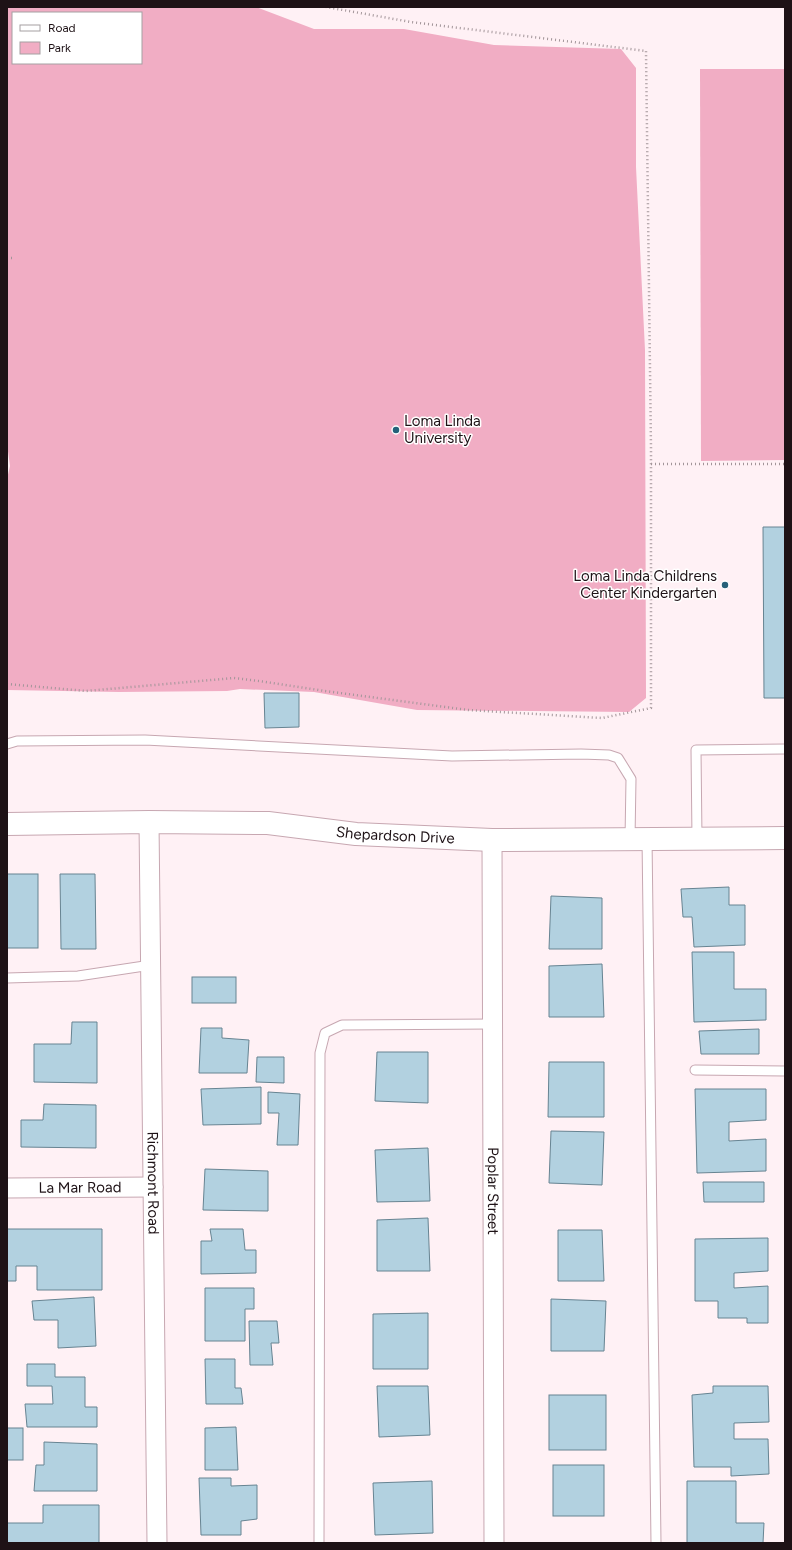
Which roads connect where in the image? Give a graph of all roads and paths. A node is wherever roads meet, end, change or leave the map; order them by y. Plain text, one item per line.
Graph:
1 (326, 7) edge
2 (7, 258) edge
3 (13, 258) dead end
4 (651, 464) junction
5 (785, 464) edge
6 (7, 684) edge
7 (7, 744) edge
8 (785, 749) edge
9 (149, 822) junction
10 (7, 824) edge
11 (697, 838) junction
12 (785, 838) edge
13 (639, 839) junction
14 (492, 840) junction
15 (151, 965) junction
16 (7, 978) edge
17 (493, 1024) junction
18 (695, 1070) dead end
19 (785, 1071) edge
20 (153, 1187) junction
21 (7, 1188) edge
22 (157, 1543) edge
23 (319, 1543) edge
24 (494, 1543) edge
25 (656, 1543) edge

1 - 4 path
2 - 3 path
4 - 5 path
4 - 6 path
7 - 13 lane
8 - 11 lane
9 - 10 street, Shepardson Drive
9 - 14 street, Shepardson Drive
9 - 15 street, Richmont Road
11 - 12 street, Shepardson Drive
11 - 13 street, Shepardson Drive
13 - 14 street, Shepardson Drive
13 - 25 lane
14 - 17 street, Poplar Street
15 - 16 lane
15 - 20 street, Richmont Road
17 - 23 lane
17 - 24 street, Poplar Street
18 - 19 lane
20 - 21 street, La Mar Road
20 - 22 street, Richmont Road

